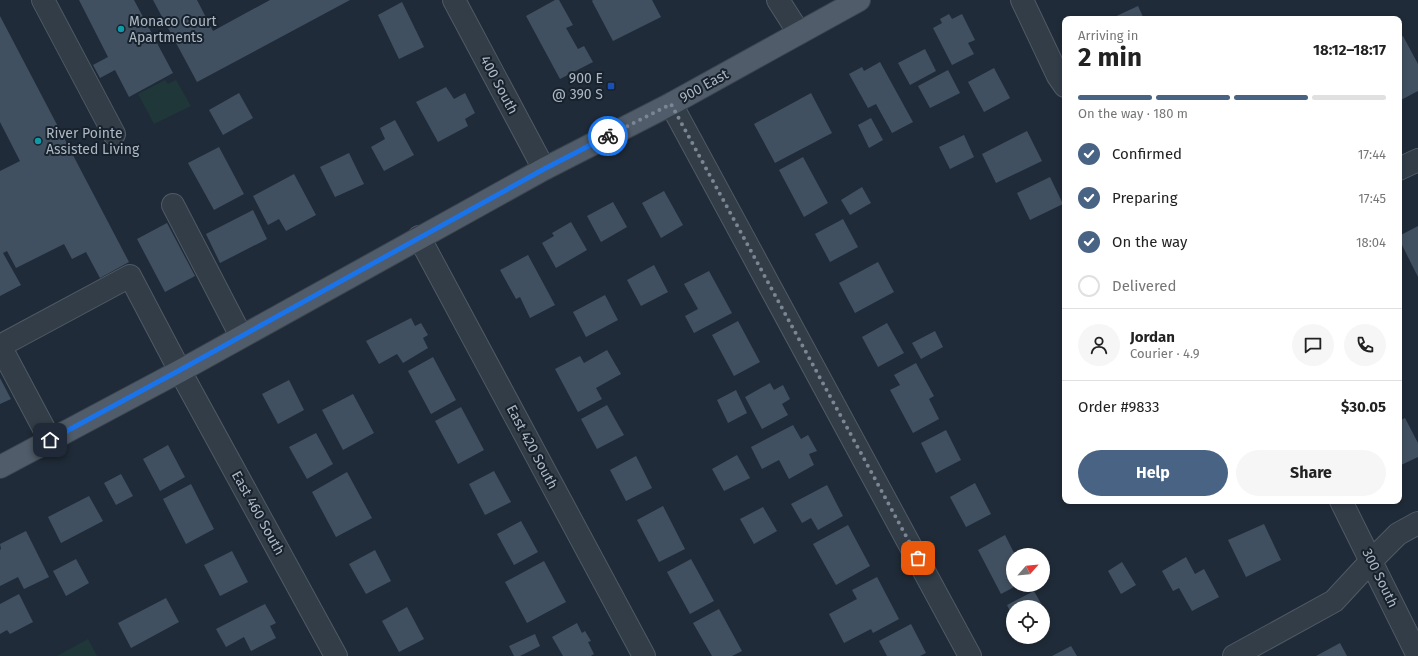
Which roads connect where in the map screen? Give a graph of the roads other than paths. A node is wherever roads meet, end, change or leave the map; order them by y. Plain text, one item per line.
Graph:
1 (43, 0) edge
2 (454, 0) edge
3 (778, 0) edge
4 (859, 0) edge
5 (1022, 0) edge
6 (799, 33) junction
7 (1062, 82) edge
8 (671, 104) junction
9 (114, 134) dead end
10 (1418, 160) edge
11 (1402, 168) edge
12 (544, 169) junction
13 (173, 205) dead end
14 (419, 238) junction
15 (241, 336) junction
16 (0, 346) edge
17 (180, 370) junction
18 (50, 440) junction
19 (0, 467) edge
20 (1342, 504) edge
21 (1418, 523) edge
22 (1371, 561) junction
23 (336, 656) edge
24 (644, 656) edge
25 (970, 656) edge
26 (1234, 656) edge
27 (1418, 656) edge

1 - 9 street
2 - 12 street, 400 South
3 - 6 street
4 - 6 main road, 900 East
5 - 7 street
6 - 8 main road, 900 East
8 - 12 main road, 900 East
8 - 25 street
10 - 11 street
12 - 14 main road, 900 East
13 - 15 street
14 - 15 main road, 900 East
14 - 24 street, East 420 South
15 - 17 main road, 900 East
16 - 17 street, East 460 South
16 - 18 street
17 - 18 main road, 900 East
17 - 23 street, East 460 South
18 - 19 main road, 900 East
20 - 22 street, 300 South
21 - 22 street
22 - 26 street
22 - 27 street, 300 South

